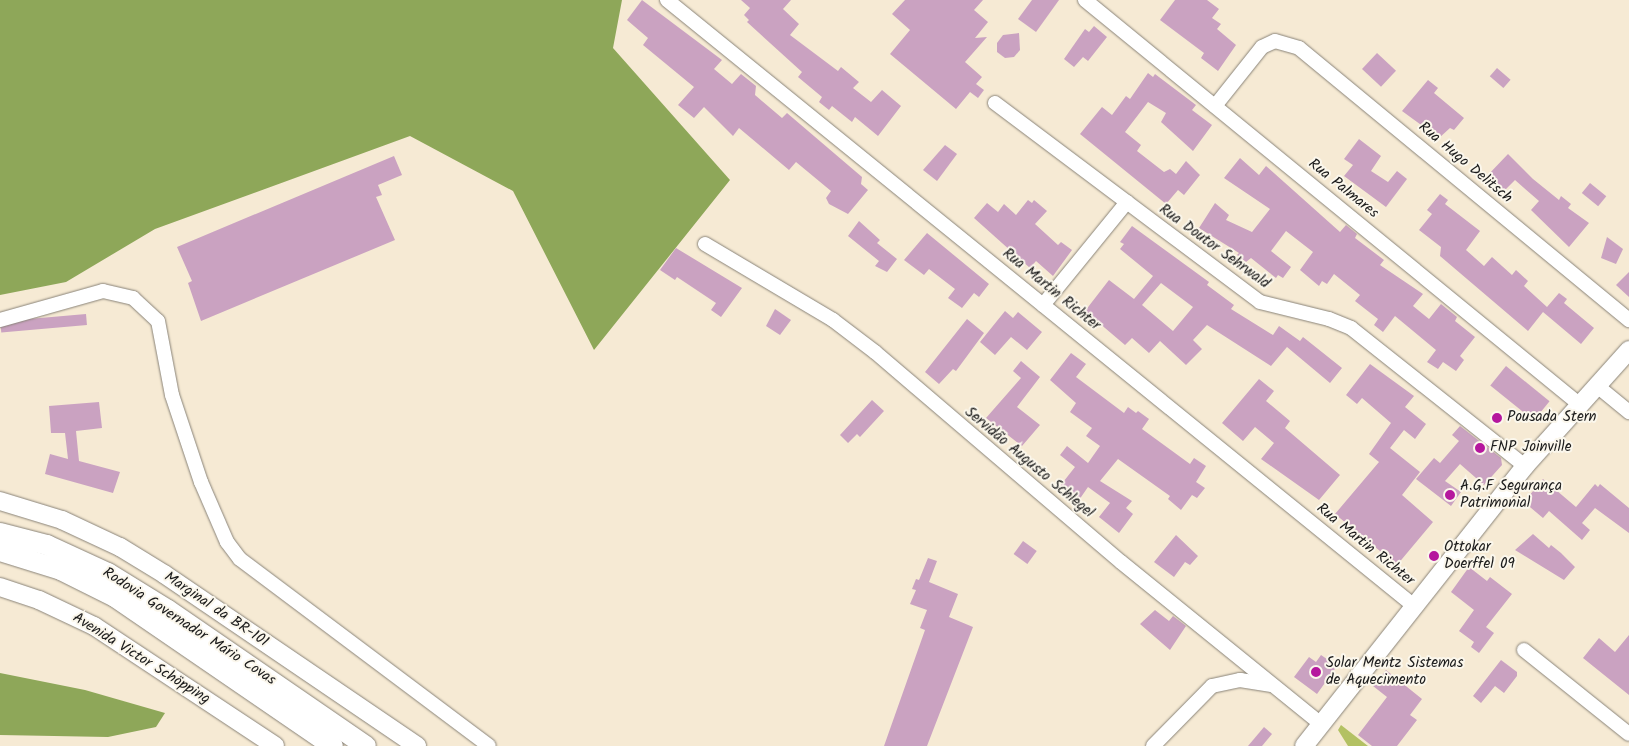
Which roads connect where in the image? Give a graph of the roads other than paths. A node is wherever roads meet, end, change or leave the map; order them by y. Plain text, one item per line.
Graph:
1 (667, 0) edge
2 (1085, 0) edge
3 (996, 103) dead end
4 (1215, 106) junction
5 (1128, 202) junction
6 (705, 244) dead end
7 (1043, 305) junction
8 (0, 320) edge
9 (1629, 320) edge
10 (1629, 350) edge
11 (1596, 385) junction
12 (1579, 404) junction
13 (1629, 412) edge
14 (1525, 466) junction
15 (0, 502) edge
16 (0, 533) edge
17 (0, 550) edge
18 (0, 586) edge
19 (1414, 606) junction
20 (1524, 650) dead end
21 (1273, 685) junction
22 (1321, 724) junction
23 (1629, 734) edge
24 (1305, 744) edge
25 (275, 746) edge
26 (334, 746) edge
27 (366, 746) edge
28 (417, 746) edge
29 (490, 746) edge
30 (1153, 746) edge

1 - 7 street, Rua Martin Richter
2 - 4 street, Rua Palmares
3 - 5 street, Rua Doutor Sehrwald
4 - 9 street, Rua Hugo Delitsch
4 - 12 street, Rua Palmares
5 - 7 street
5 - 14 street, Rua Doutor Sehrwald
6 - 21 street, Servidão Augusto Schlegel
7 - 19 street, Rua Martin Richter
8 - 29 street
10 - 11 main road
11 - 12 main road
11 - 13 street
12 - 14 main road
14 - 19 main road
15 - 28 main road, Marginal da BR-101
16 - 27 highway, Rodovia Governador Mário Covas
17 - 26 highway, Rodovia Governador Mário Covas
18 - 25 main road, Avenida Victor Schöpping
19 - 22 main road
20 - 23 street
21 - 22 street, Servidão Augusto Schlegel
21 - 30 street
22 - 24 main road

